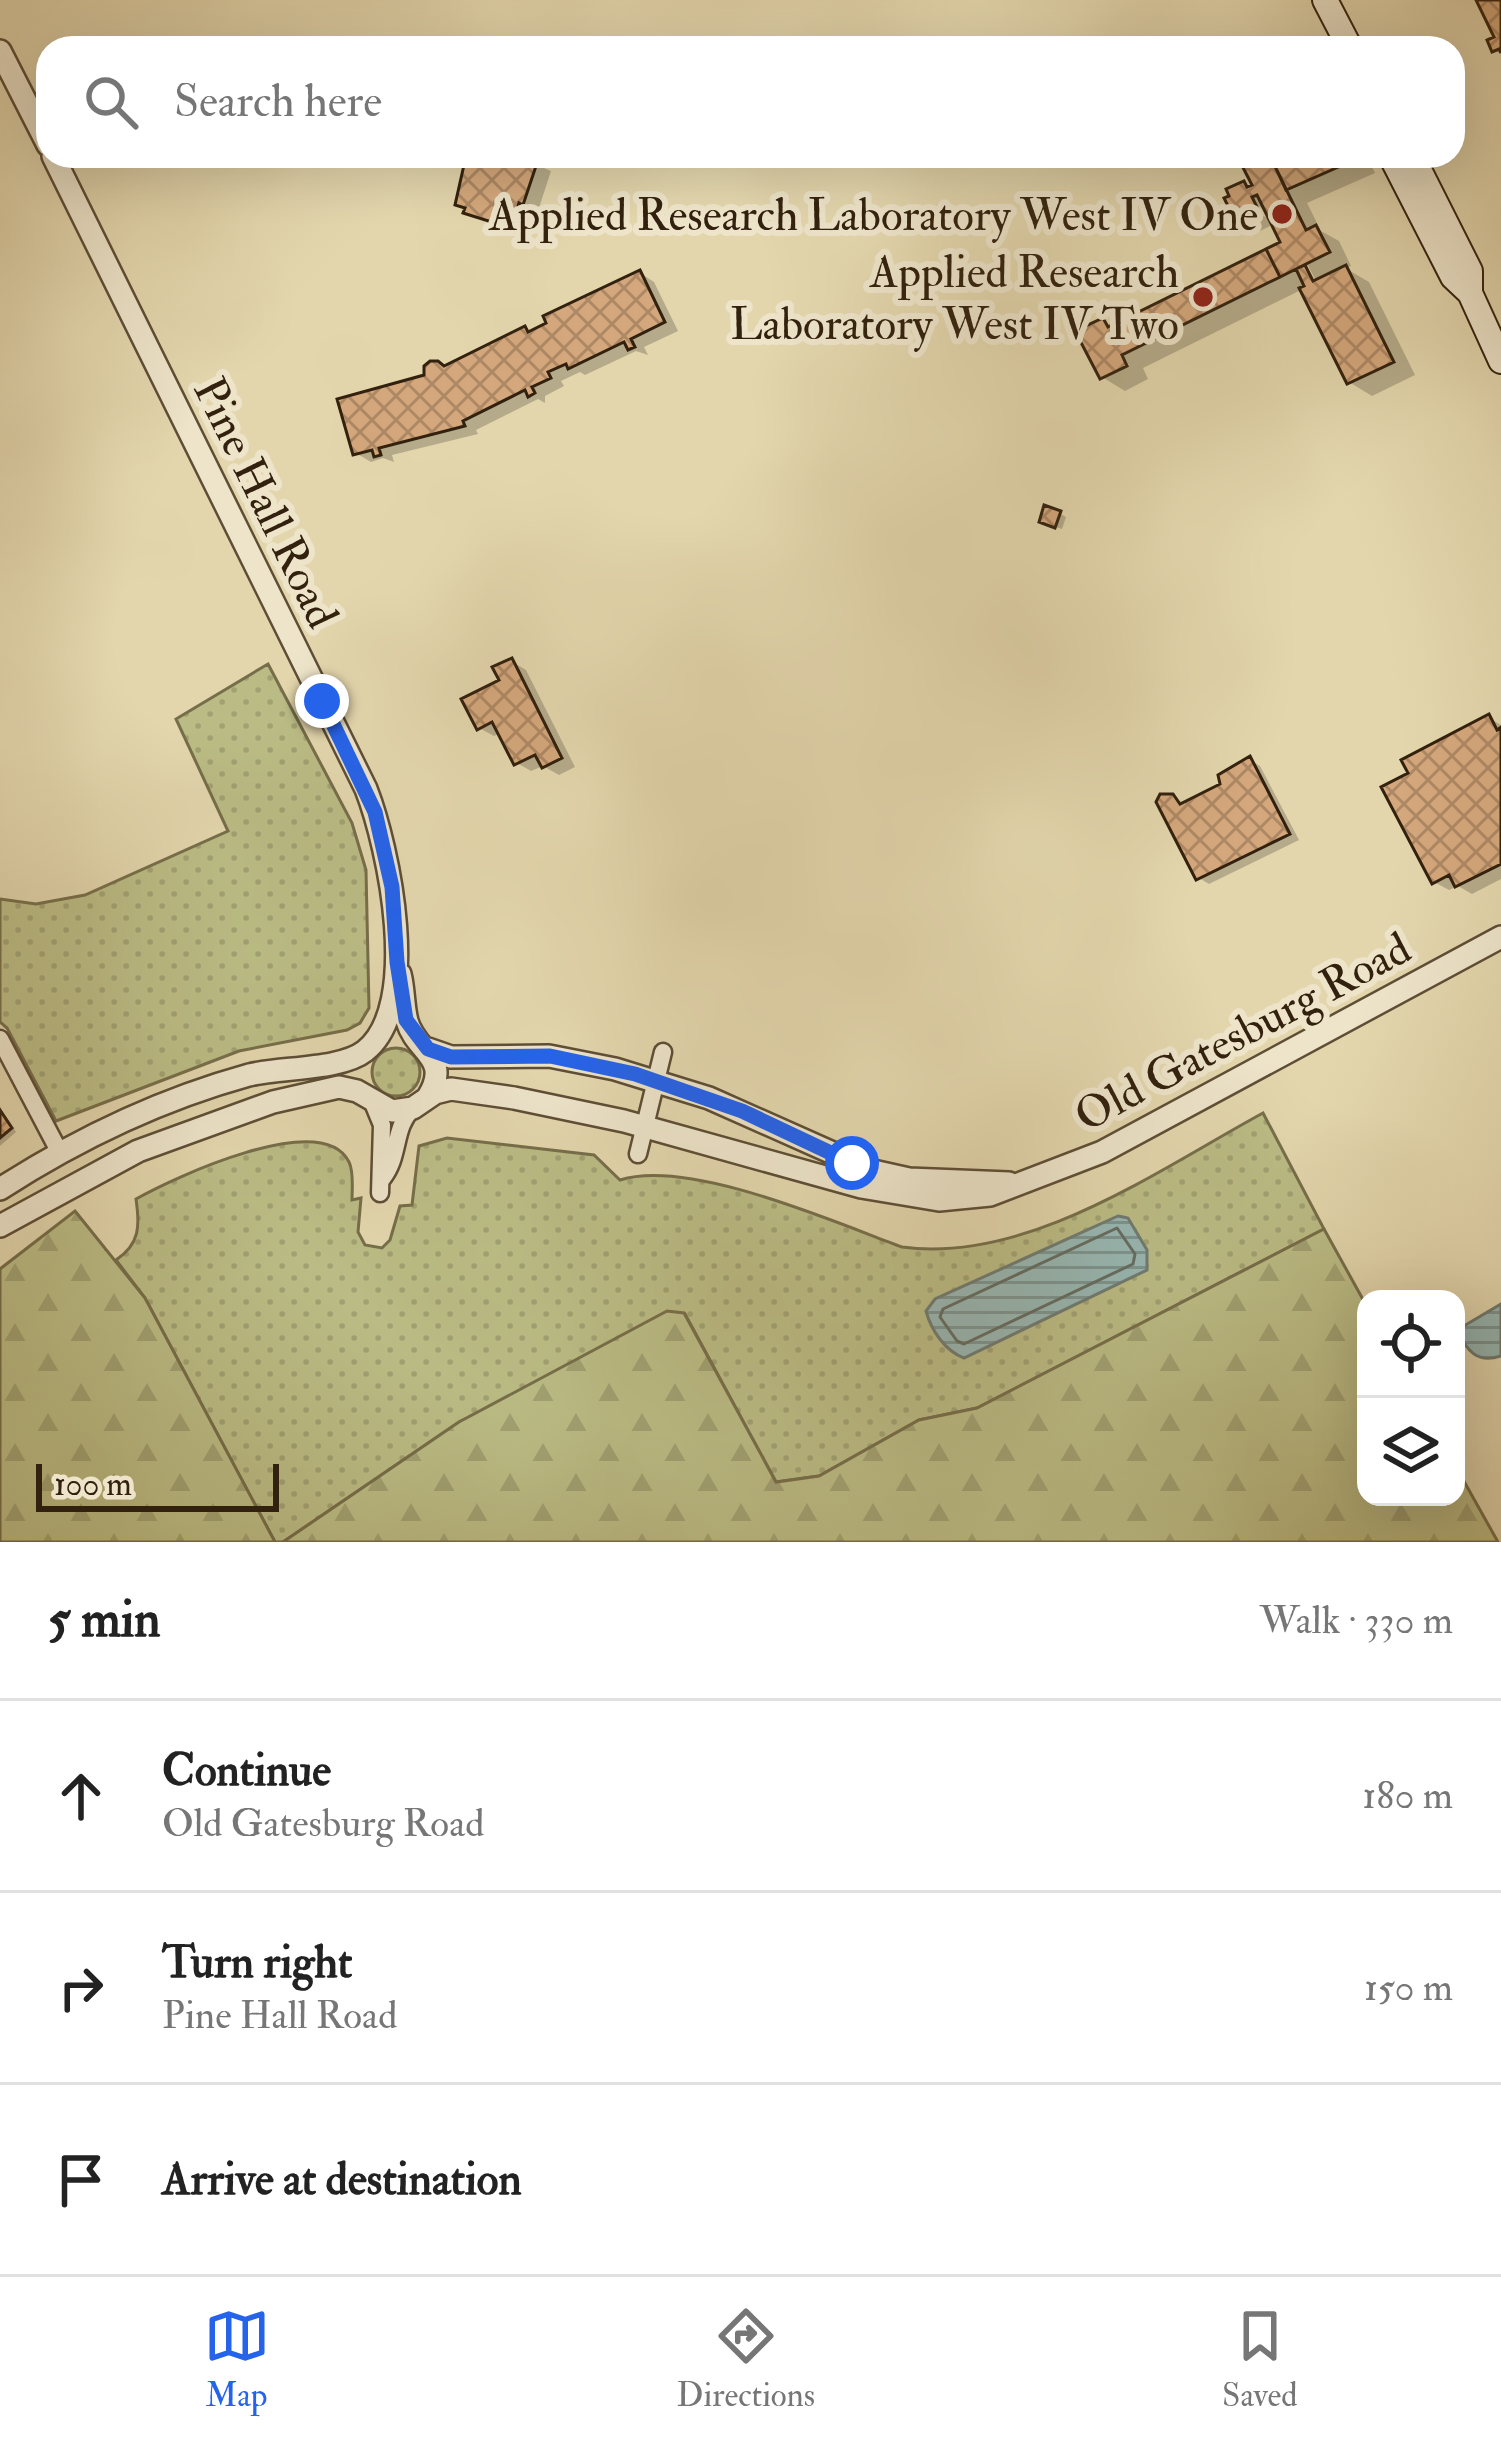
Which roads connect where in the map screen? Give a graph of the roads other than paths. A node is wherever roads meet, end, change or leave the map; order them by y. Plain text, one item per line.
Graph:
1 (1325, 0) edge
2 (1344, 36) edge
3 (0, 51) edge
4 (36, 122) edge
5 (59, 168) edge
6 (1396, 168) edge
7 (1418, 168) edge
8 (1470, 293) junction
9 (1501, 361) edge
10 (1501, 937) edge
11 (397, 962) junction
12 (1, 1045) edge
13 (424, 1046) junction
14 (370, 1047) junction
15 (663, 1052) dead end
16 (656, 1080) junction
17 (370, 1100) junction
18 (420, 1103) junction
19 (645, 1127) junction
20 (60, 1153) junction
21 (638, 1154) dead end
22 (1016, 1184) junction
23 (0, 1189) edge
24 (0, 1226) edge

1 - 2 main road
3 - 4 street
5 - 11 street, Pine Hall Road
6 - 8 main road
7 - 8 main road
8 - 9 main road
10 - 22 street, Old Gatesburg Road
11 - 13 street, Pine Hall Road
11 - 14 street, Pine Hall Road
12 - 20 street
13 - 14 street, Old Gatesburg Road
13 - 16 street, Old Gatesburg Road
13 - 18 street, Pine Hall Road
14 - 17 street, Pine Hall Road
14 - 20 street, Old Gatesburg Road
15 - 16 street
16 - 19 street
16 - 22 street, Old Gatesburg Road
17 - 18 street, Old Gatesburg Road
17 - 18 street, Pine Hall Road
17 - 24 street, Old Gatesburg Road
18 - 19 street, Old Gatesburg Road
19 - 21 street
19 - 22 street, Old Gatesburg Road
20 - 23 street, Old Gatesburg Road

